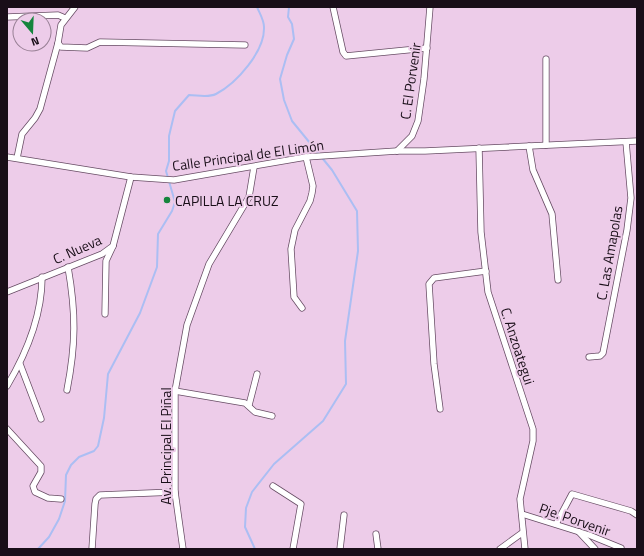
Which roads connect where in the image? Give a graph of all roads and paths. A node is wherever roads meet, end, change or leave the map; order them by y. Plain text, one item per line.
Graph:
1 (75, 7) edge
2 (333, 7) edge
3 (430, 7) edge
4 (7, 17) edge
5 (65, 18) junction
6 (58, 44) junction
7 (245, 45) dead end
8 (427, 48) junction
9 (546, 59) dead end
10 (637, 141) edge
11 (626, 142) junction
12 (529, 146) junction
13 (546, 146) junction
14 (479, 148) junction
15 (397, 151) junction
16 (7, 157) edge
17 (306, 157) junction
18 (17, 158) junction
19 (254, 167) junction
20 (131, 177) junction
21 (113, 246) junction
22 (68, 267) junction
23 (486, 271) junction
24 (42, 278) junction
25 (558, 280) dead end
26 (7, 292) edge
27 (302, 308) dead end
28 (105, 314) dead end
29 (589, 357) dead end
30 (20, 364) junction
31 (257, 374) dead end
32 (7, 386) edge
33 (66, 390) dead end
34 (175, 391) junction
35 (249, 405) junction
36 (440, 409) dead end
37 (272, 416) dead end
38 (41, 419) dead end
39 (7, 429) edge
40 (273, 486) dead end
41 (175, 492) junction
42 (61, 499) dead end
43 (522, 514) junction
44 (637, 515) edge
45 (344, 516) dead end
46 (556, 524) junction
47 (579, 532) junction
48 (522, 533) junction
49 (376, 534) dead end
50 (621, 548) dead end
51 (92, 549) edge
52 (183, 549) edge
53 (293, 549) edge
54 (340, 549) edge
55 (378, 549) edge
56 (500, 549) edge
57 (525, 549) edge
58 (595, 549) edge

1 - 5 street
2 - 8 street
3 - 8 street, C. El Porvenir
4 - 5 street
5 - 6 street
6 - 7 street
6 - 18 street
8 - 15 street, C. El Porvenir
9 - 13 street
10 - 11 street, Calle Principal de El Limón
11 - 13 street, Calle Principal de El Limón
11 - 29 street, C. Las Amapolas
12 - 13 street, Calle Principal de El Limón
12 - 14 street, Calle Principal de El Limón
12 - 25 street
14 - 15 street, Calle Principal de El Limón
14 - 23 street, C. Anzoategui
15 - 17 street, Calle Principal de El Limón
16 - 18 street, Calle Principal de El Limón
17 - 19 street, Calle Principal de El Limón
17 - 27 street
18 - 20 street, Calle Principal de El Limón
19 - 20 street, Calle Principal de El Limón
19 - 34 street, Av. Principal El Piñal
20 - 21 street, C. Nueva
21 - 22 street, C. Nueva
21 - 28 street
22 - 24 street, C. Nueva
22 - 33 street
23 - 36 street
23 - 43 street, C. Anzoategui
24 - 26 street, C. Nueva
24 - 30 street
30 - 32 street
30 - 38 street
31 - 35 street
34 - 35 street
34 - 41 street, Av. Principal El Piñal
35 - 37 street
39 - 42 street
40 - 53 street
41 - 51 street
41 - 52 street, Av. Principal El Piñal
43 - 46 street, Pje. Porvenir
43 - 48 street, C. Anzoategui
44 - 46 street
45 - 54 street
46 - 47 street, Pje. Porvenir
47 - 50 street, Pje. Porvenir
47 - 58 street
48 - 56 street
48 - 57 street, C. Anzoategui
49 - 55 street

